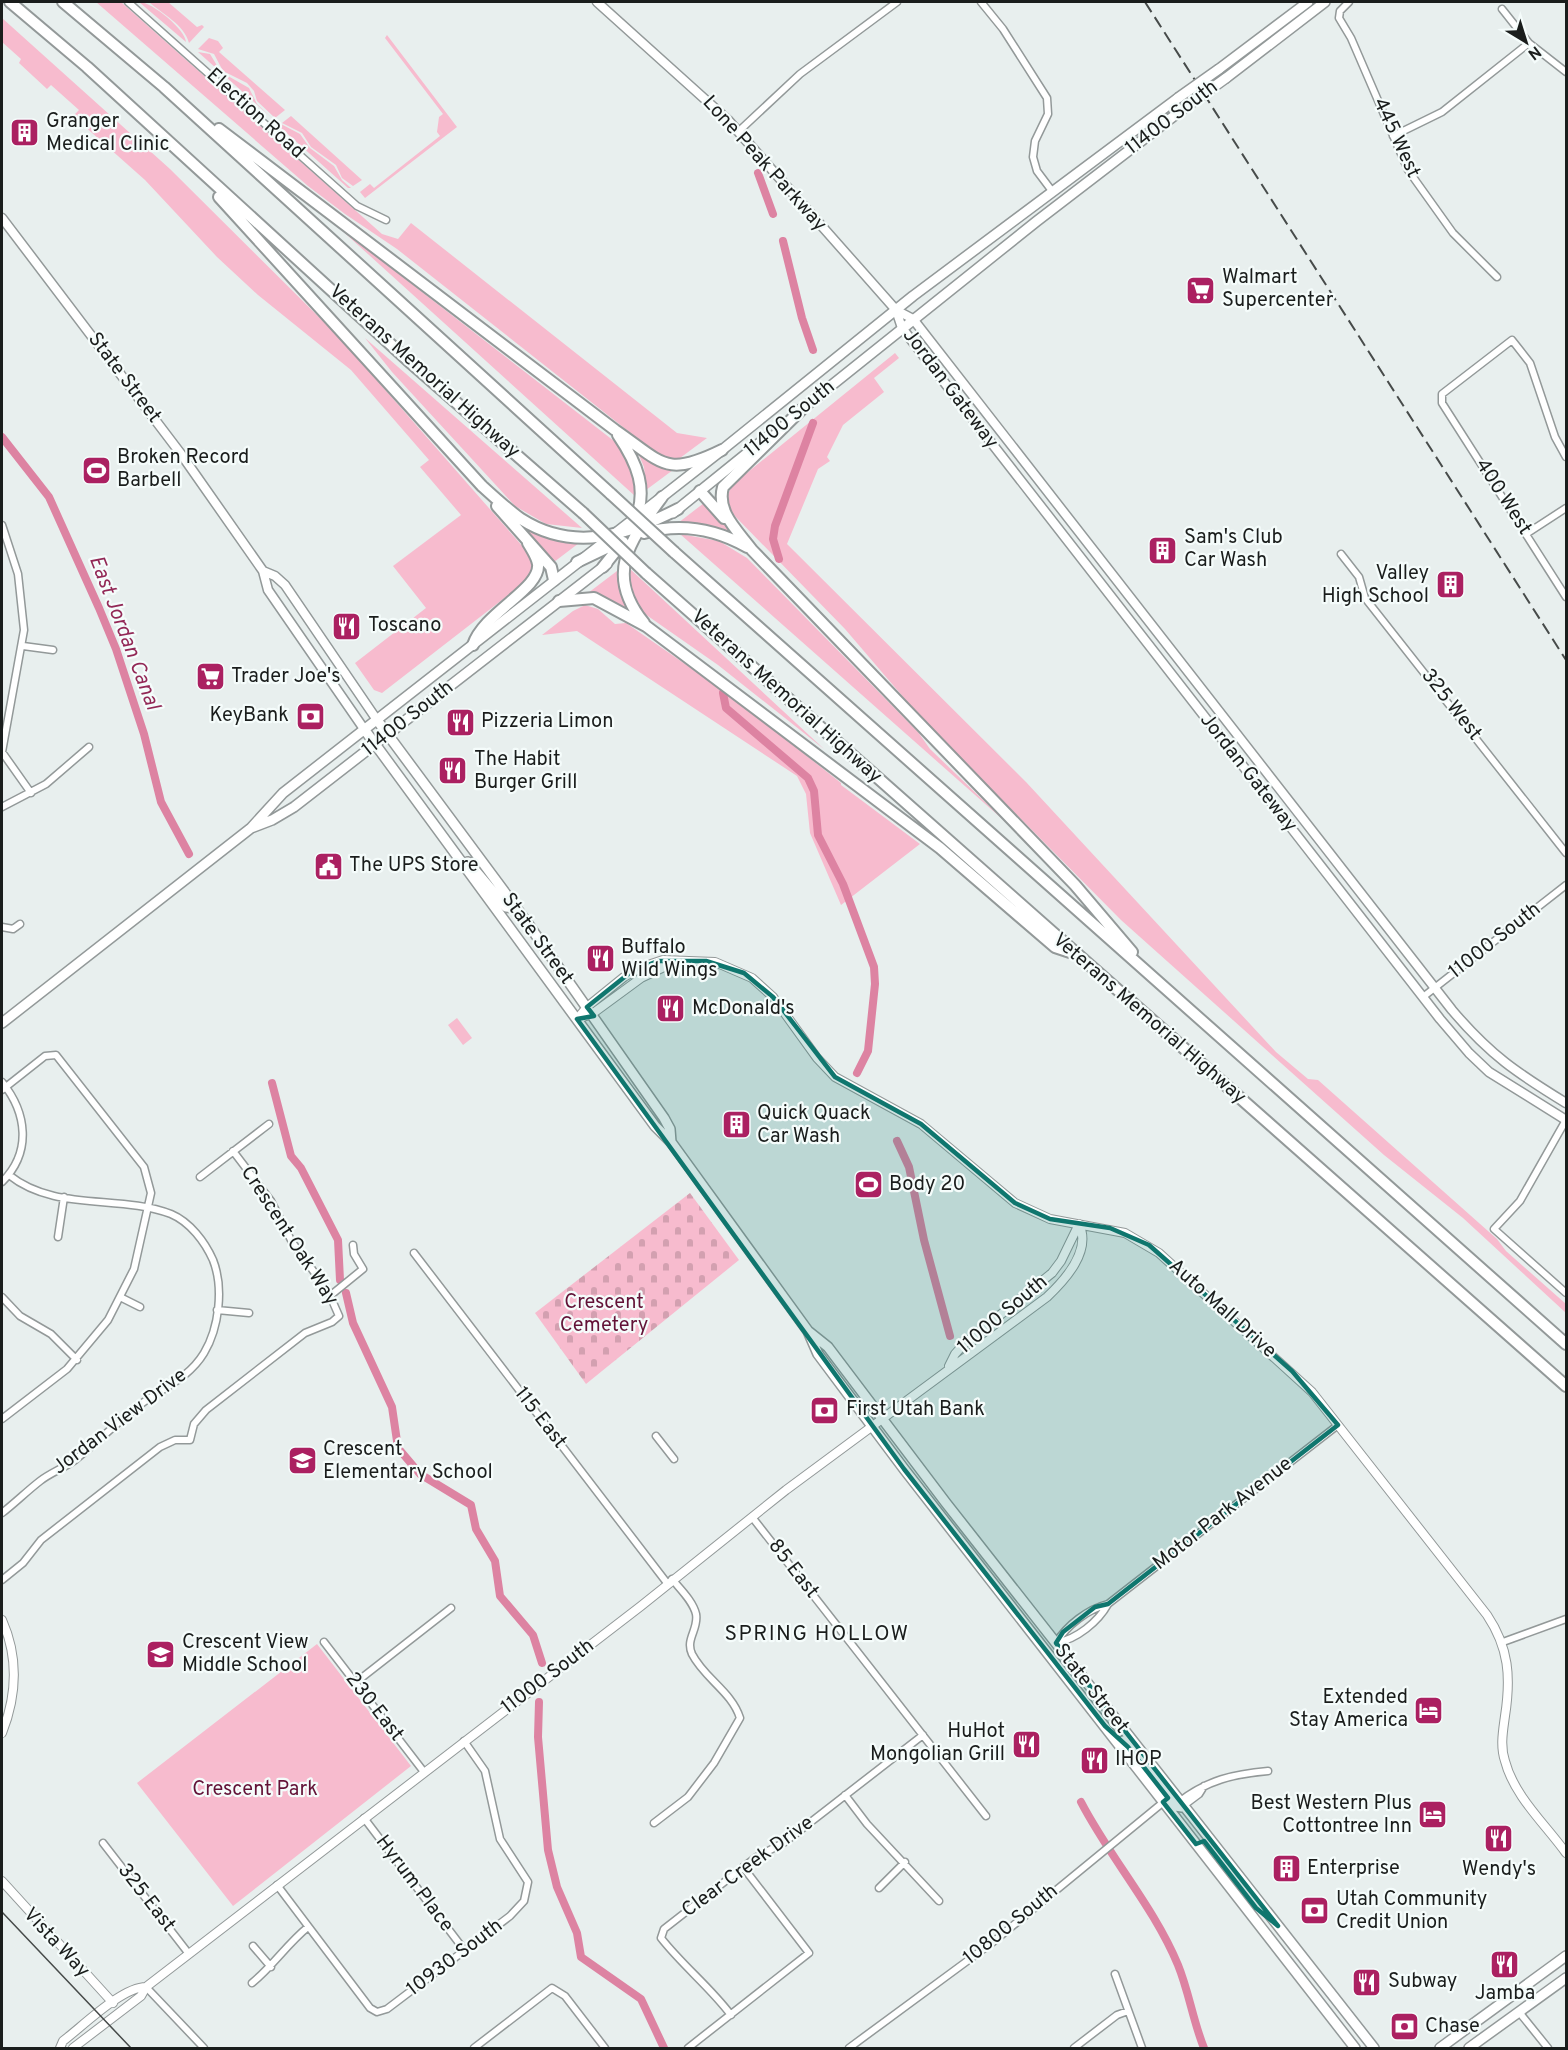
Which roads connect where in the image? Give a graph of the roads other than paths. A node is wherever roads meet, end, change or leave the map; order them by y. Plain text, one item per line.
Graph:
1 (10, 2) edge
2 (63, 2) edge
3 (128, 2) edge
4 (597, 2) edge
5 (897, 2) edge
6 (981, 2) edge
7 (1308, 2) edge
8 (1325, 2) edge
9 (1349, 2) edge
10 (1502, 9) dead end
11 (1529, 43) junction
12 (1566, 72) edge
13 (164, 87) junction
14 (739, 131) junction
15 (1393, 136) junction
16 (176, 151) junction
17 (1052, 191) junction
18 (2, 218) edge
19 (386, 220) dead end
20 (1497, 278) dead end
21 (896, 310) junction
22 (914, 319) junction
23 (902, 328) junction
24 (801, 410) junction
25 (615, 430) junction
26 (722, 450) junction
27 (1566, 457) edge
28 (482, 486) junction
29 (700, 491) junction
30 (662, 497) junction
31 (1566, 508) edge
32 (678, 509) joint
33 (638, 515) junction
34 (2, 525) edge
35 (737, 530) junction
36 (1526, 534) junction
37 (610, 536) junction
38 (634, 536) junction
39 (528, 543) junction
40 (753, 550) junction
41 (1341, 554) dead end
42 (577, 562) junction
43 (603, 567) joint
44 (263, 571) junction
45 (554, 580) junction
46 (1566, 597) edge
47 (559, 601) junction
48 (646, 626) junction
49 (1160, 634) junction
50 (1148, 644) junction
51 (473, 645) junction
52 (23, 646) junction
53 (53, 650) dead end
54 (376, 720) junction
55 (364, 729) junction
56 (387, 735) junction
57 (375, 745) junction
58 (89, 747) dead end
59 (31, 793) junction
60 (2, 807) edge
61 (251, 828) junction
62 (449, 845) junction
63 (1566, 853) edge
64 (1566, 885) edge
65 (516, 908) junction
66 (20, 924) dead end
67 (2, 927) edge
68 (1073, 953) junction
69 (1160, 984) junction
70 (1435, 987) junction
71 (1423, 997) junction
72 (589, 1010) junction
73 (577, 1019) junction
74 (2, 1023) edge
75 (3, 1086) edge
76 (1566, 1103) edge
77 (1566, 1120) edge
78 (269, 1124) dead end
79 (671, 1142) junction
80 (233, 1151) junction
81 (9, 1174) junction
82 (200, 1177) dead end
83 (2, 1182) edge
84 (64, 1197) junction
85 (148, 1209) junction
86 (1079, 1224) junction
87 (58, 1237) dead end
88 (353, 1245) dead end
89 (414, 1253) dead end
90 (1566, 1293) edge
91 (331, 1295) junction
92 (2, 1297) edge
93 (122, 1298) junction
94 (140, 1307) dead end
95 (217, 1310) junction
96 (249, 1313) dead end
97 (808, 1331) junction
98 (1566, 1344) edge
99 (77, 1360) junction
100 (950, 1366) junction
101 (1566, 1386) edge
102 (2, 1419) edge
103 (882, 1419) junction
104 (1338, 1425) junction
105 (873, 1426) junction
106 (656, 1436) dead end
107 (674, 1459) dead end
108 (2, 1513) edge
109 (752, 1517) junction
110 (2, 1580) edge
111 (669, 1581) junction
112 (1108, 1604) junction
113 (451, 1608) dead end
114 (1566, 1619) edge
115 (2, 1620) edge
116 (324, 1642) dead end
117 (1503, 1642) junction
118 (1056, 1643) junction
119 (355, 1683) junction
120 (2, 1733) edge
121 (923, 1735) junction
122 (464, 1741) junction
123 (1268, 1771) dead end
124 (424, 1772) junction
125 (845, 1796) junction
126 (1166, 1800) junction
127 (1181, 1804) junction
128 (986, 1816) dead end
129 (364, 1818) junction
130 (654, 1823) dead end
131 (104, 1843) dead end
132 (1196, 1844) junction
133 (1566, 1852) edge
134 (905, 1862) junction
135 (743, 1867) junction
136 (2, 1881) edge
137 (277, 1885) junction
138 (879, 1888) dead end
139 (939, 1901) dead end
140 (1278, 1926) junction
141 (308, 1927) junction
142 (253, 1946) dead end
143 (465, 1951) junction
144 (189, 1954) junction
145 (1566, 1956) edge
146 (271, 1967) junction
147 (1115, 1974) dead end
148 (1566, 1978) edge
149 (252, 1983) dead end
150 (146, 1987) junction
151 (113, 2003) junction
152 (1128, 2010) junction
153 (1519, 2012) junction
154 (731, 2015) junction
155 (60, 2049) edge
156 (73, 2049) edge
157 (204, 2049) edge
158 (474, 2049) edge
159 (605, 2049) edge
160 (688, 2049) edge
161 (849, 2049) edge
162 (1074, 2049) edge
163 (1142, 2049) edge
164 (1355, 2049) edge
165 (1374, 2049) edge
166 (1440, 2049) edge
167 (1469, 2049) edge
168 (1548, 2049) edge

1 - 16 highway, Veterans Memorial Highway
2 - 13 highway, Veterans Memorial Highway
3 - 19 street, Election Road
4 - 14 main road, Lone Peak Parkway
5 - 14 street
6 - 17 street
7 - 17 main road, 11400 South, bridge
8 - 22 main road, 11400 South, bridge
9 - 15 street, 445 West
10 - 11 street
11 - 12 street
11 - 15 street
13 - 25 highway
13 - 69 highway, Veterans Memorial Highway, bridge
14 - 21 main road, Lone Peak Parkway
15 - 20 street, 445 West
16 - 28 highway
16 - 68 highway, Veterans Memorial Highway, bridge
17 - 21 main road, 11400 South
18 - 44 main road, State Street
21 - 22 main road, Jordan Gateway
21 - 23 main road, Jordan Gateway
21 - 26 main road, 11400 South
22 - 23 main road, 11400 South
22 - 49 main road, Jordan Gateway
23 - 24 main road, 11400 South
23 - 50 main road, Jordan Gateway
24 - 29 main road, 11400 South
24 - 35 highway
25 - 26 highway
25 - 33 highway
26 - 30 main road, 11400 South
27 - 36 street, 400 West
28 - 37 highway
28 - 39 highway
29 - 32 main road, 11400 South
29 - 35 highway
30 - 33 main road, 11400 South
30 - 38 highway
31 - 36 street
32 - 38 highway
33 - 37 main road, 11400 South
33 - 38 highway
34 - 52 street
35 - 40 highway
36 - 46 street, 400 West
37 - 38 highway
37 - 42 main road, 11400 South
38 - 40 highway
38 - 42 highway
38 - 43 highway
38 - 48 highway
39 - 45 highway
39 - 51 highway
40 - 69 highway
41 - 63 street, 325 West
42 - 45 main road, 11400 South
43 - 47 main road, 11400 South
44 - 54 main road, State Street
44 - 55 main road, State Street
45 - 51 main road, 11400 South
47 - 48 highway
47 - 56 main road, 11400 South
48 - 68 highway
49 - 50 main road
49 - 70 main road, Jordan Gateway
50 - 71 main road, Jordan Gateway
51 - 54 main road, 11400 South
52 - 53 street
52 - 59 street
54 - 55 main road, 11400 South
54 - 56 main road, State Street
55 - 57 main road, State Street
55 - 61 main road, 11400 South
56 - 57 main road, 11400 South
56 - 65 main road, State Street
57 - 61 main road, 11400 South
57 - 62 main road, State Street
58 - 59 street
59 - 60 street
61 - 74 main road, 11400 South
62 - 65 main road
62 - 73 main road, State Street
64 - 70 street, 11000 South
65 - 72 main road, State Street
66 - 67 street
68 - 101 highway, Veterans Memorial Highway
69 - 98 highway, Veterans Memorial Highway
70 - 71 street, 11000 South
70 - 76 main road, Jordan Gateway
71 - 77 main road, Jordan Gateway
72 - 73 street, Auto Mall Drive
72 - 79 main road, State Street
72 - 86 street, Auto Mall Drive
73 - 79 main road, State Street
75 - 81 street
75 - 85 street
77 - 90 street
78 - 80 street
79 - 97 main road, State Street
80 - 82 street
80 - 91 street, Crescent Oak Way
81 - 83 street
81 - 84 street, Jordan View Drive
84 - 85 street, Jordan View Drive
84 - 87 street
85 - 93 street
85 - 95 street, Jordan View Drive
86 - 100 street, 11000 South
86 - 100 street, 11000 South
86 - 104 street, Auto Mall Drive
88 - 91 street
89 - 111 street, 115 East
91 - 110 street, Crescent Oak Way
92 - 99 street
93 - 94 street
93 - 99 street
95 - 96 street
95 - 108 street, Jordan View Drive
97 - 103 main road, State Street
97 - 105 main road, State Street
99 - 102 street
100 - 103 street, 11000 South
103 - 105 street, 11000 South
103 - 118 main road, State Street
104 - 112 street, Motor Park Avenue
104 - 117 street, Auto Mall Drive
105 - 109 street, 11000 South
105 - 126 main road, State Street
106 - 107 street
109 - 111 street, 11000 South
109 - 121 street, 85 East
111 - 122 street, 11000 South
111 - 130 street, 115 East
112 - 118 street, Motor Park Avenue
112 - 118 street, Motor Park Avenue
113 - 119 street
114 - 117 street
115 - 120 street
116 - 119 street, 230 East
117 - 133 street, Auto Mall Drive
118 - 127 main road, State Street
119 - 124 street, 230 East
121 - 125 street, Clear Creek Drive
121 - 128 street, 85 East
122 - 124 street, 11000 South
122 - 143 street, 10930 South
123 - 127 street
124 - 129 street, 11000 South
125 - 134 street
125 - 135 street, Clear Creek Drive
126 - 127 main road
126 - 132 main road, State Street
126 - 161 street, 10800 South
127 - 140 main road, State Street
129 - 137 street, 11000 South
129 - 143 street, Hyrum Place
131 - 144 street, 325 East
132 - 140 main road
132 - 164 main road, State Street
134 - 138 street
134 - 139 street
135 - 154 street
135 - 154 street, Clear Creek Drive
136 - 151 street, Vista Way
137 - 141 street
137 - 144 street, 11000 South
140 - 165 main road, State Street
141 - 143 street, 10930 South
141 - 146 street
142 - 146 street
144 - 150 street, 11000 South
145 - 166 main road
146 - 149 street
147 - 152 street
148 - 153 main road
150 - 151 street, 11000 South
150 - 156 street, 11000 South
150 - 157 street
151 - 155 street, 11000 South
152 - 162 street
152 - 163 street
153 - 167 main road
153 - 168 street
154 - 160 street
158 - 159 street

